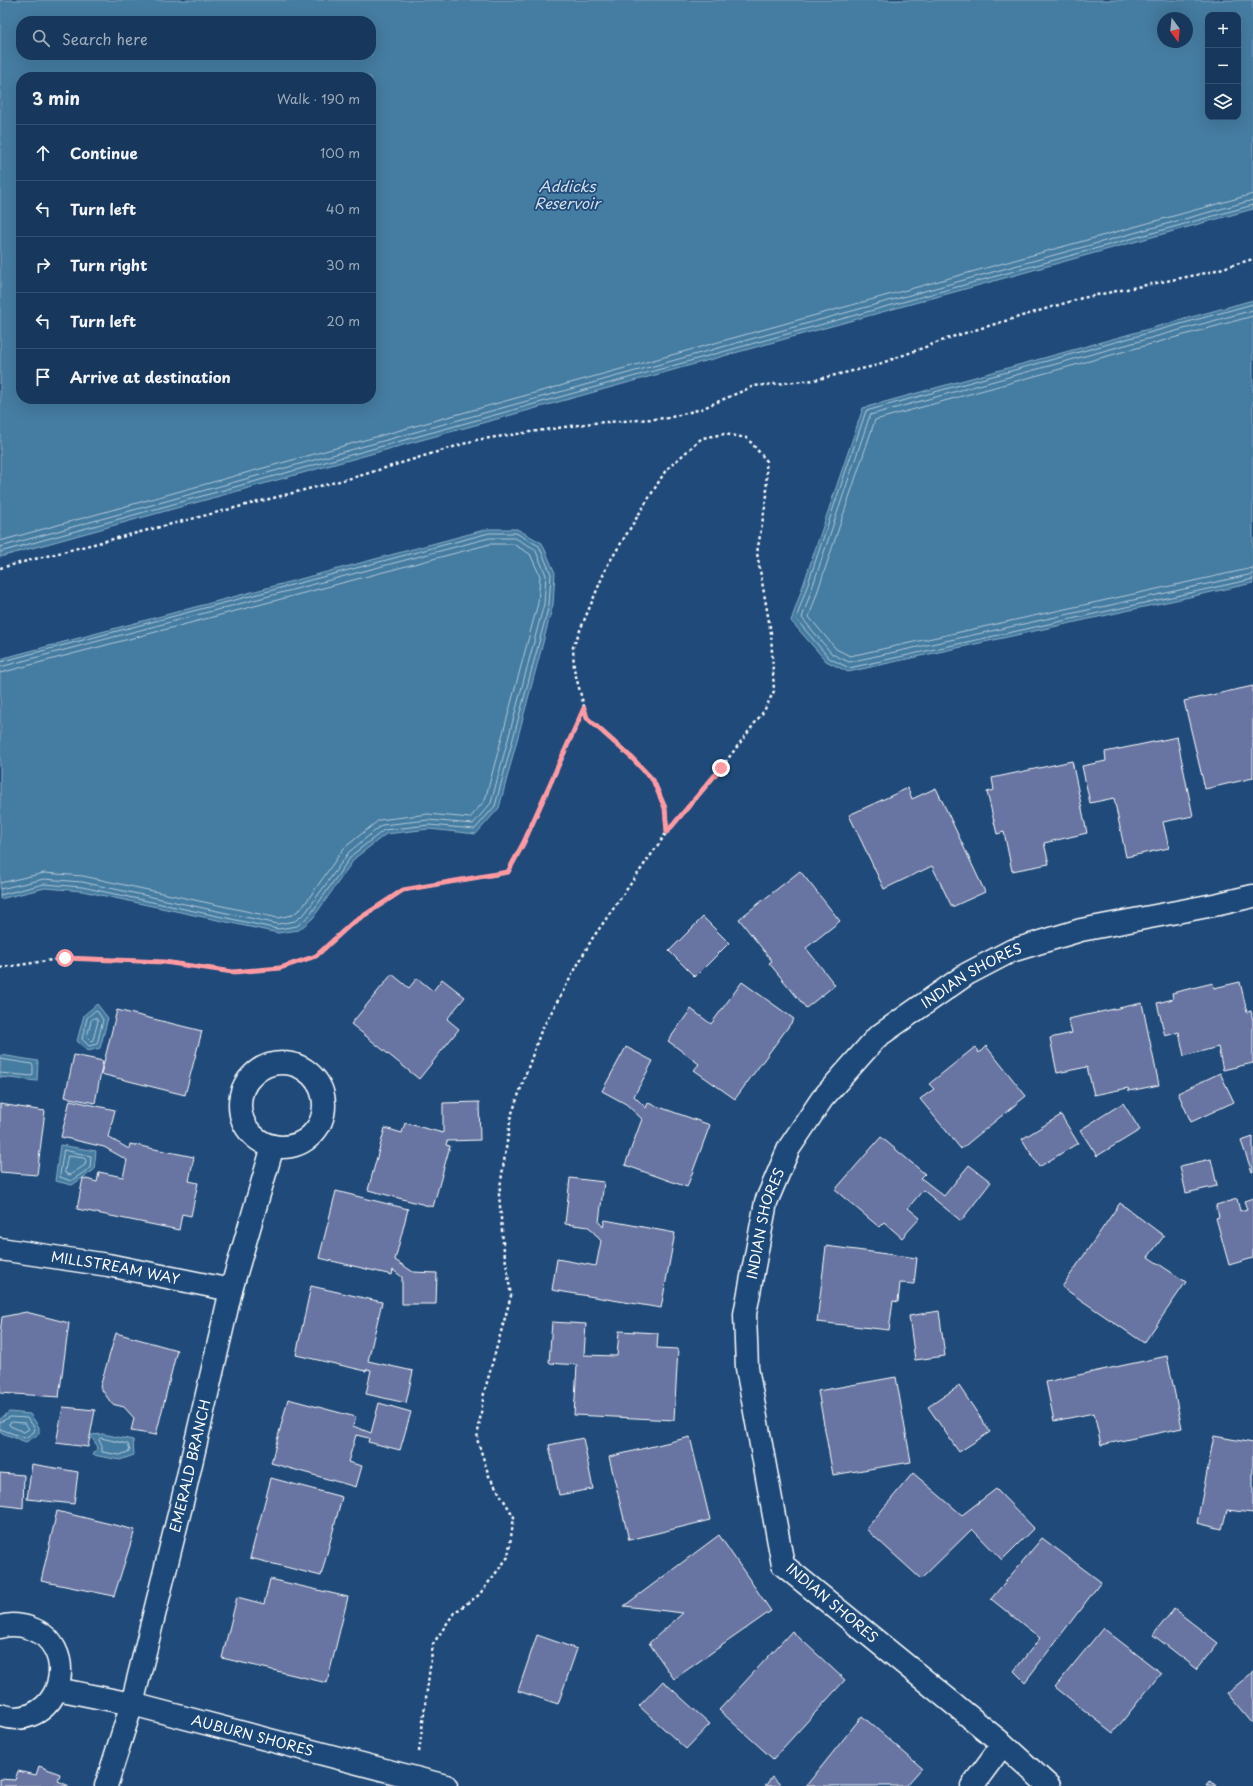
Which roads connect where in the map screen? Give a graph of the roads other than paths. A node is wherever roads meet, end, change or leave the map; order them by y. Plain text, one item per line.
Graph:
1 (1253, 896) edge
2 (273, 1146) dead end
3 (0, 1249) edge
4 (231, 1290) junction
5 (0, 1627) edge
6 (58, 1689) junction
7 (132, 1704) junction
8 (0, 1715) edge
9 (1003, 1744) junction
10 (106, 1786) edge
11 (446, 1786) edge
12 (972, 1786) edge
13 (1049, 1786) edge

1 - 9 street, INDIAN SHORES
2 - 4 street, EMERALD BRANCH
3 - 4 street, MILLSTREAM WAY
4 - 7 street, EMERALD BRANCH
5 - 6 street
6 - 7 street, AUBURN SHORES
6 - 8 street
7 - 10 street, EMERALD BRANCH
7 - 11 street, AUBURN SHORES
9 - 12 street
9 - 13 street, INDIAN SHORES

